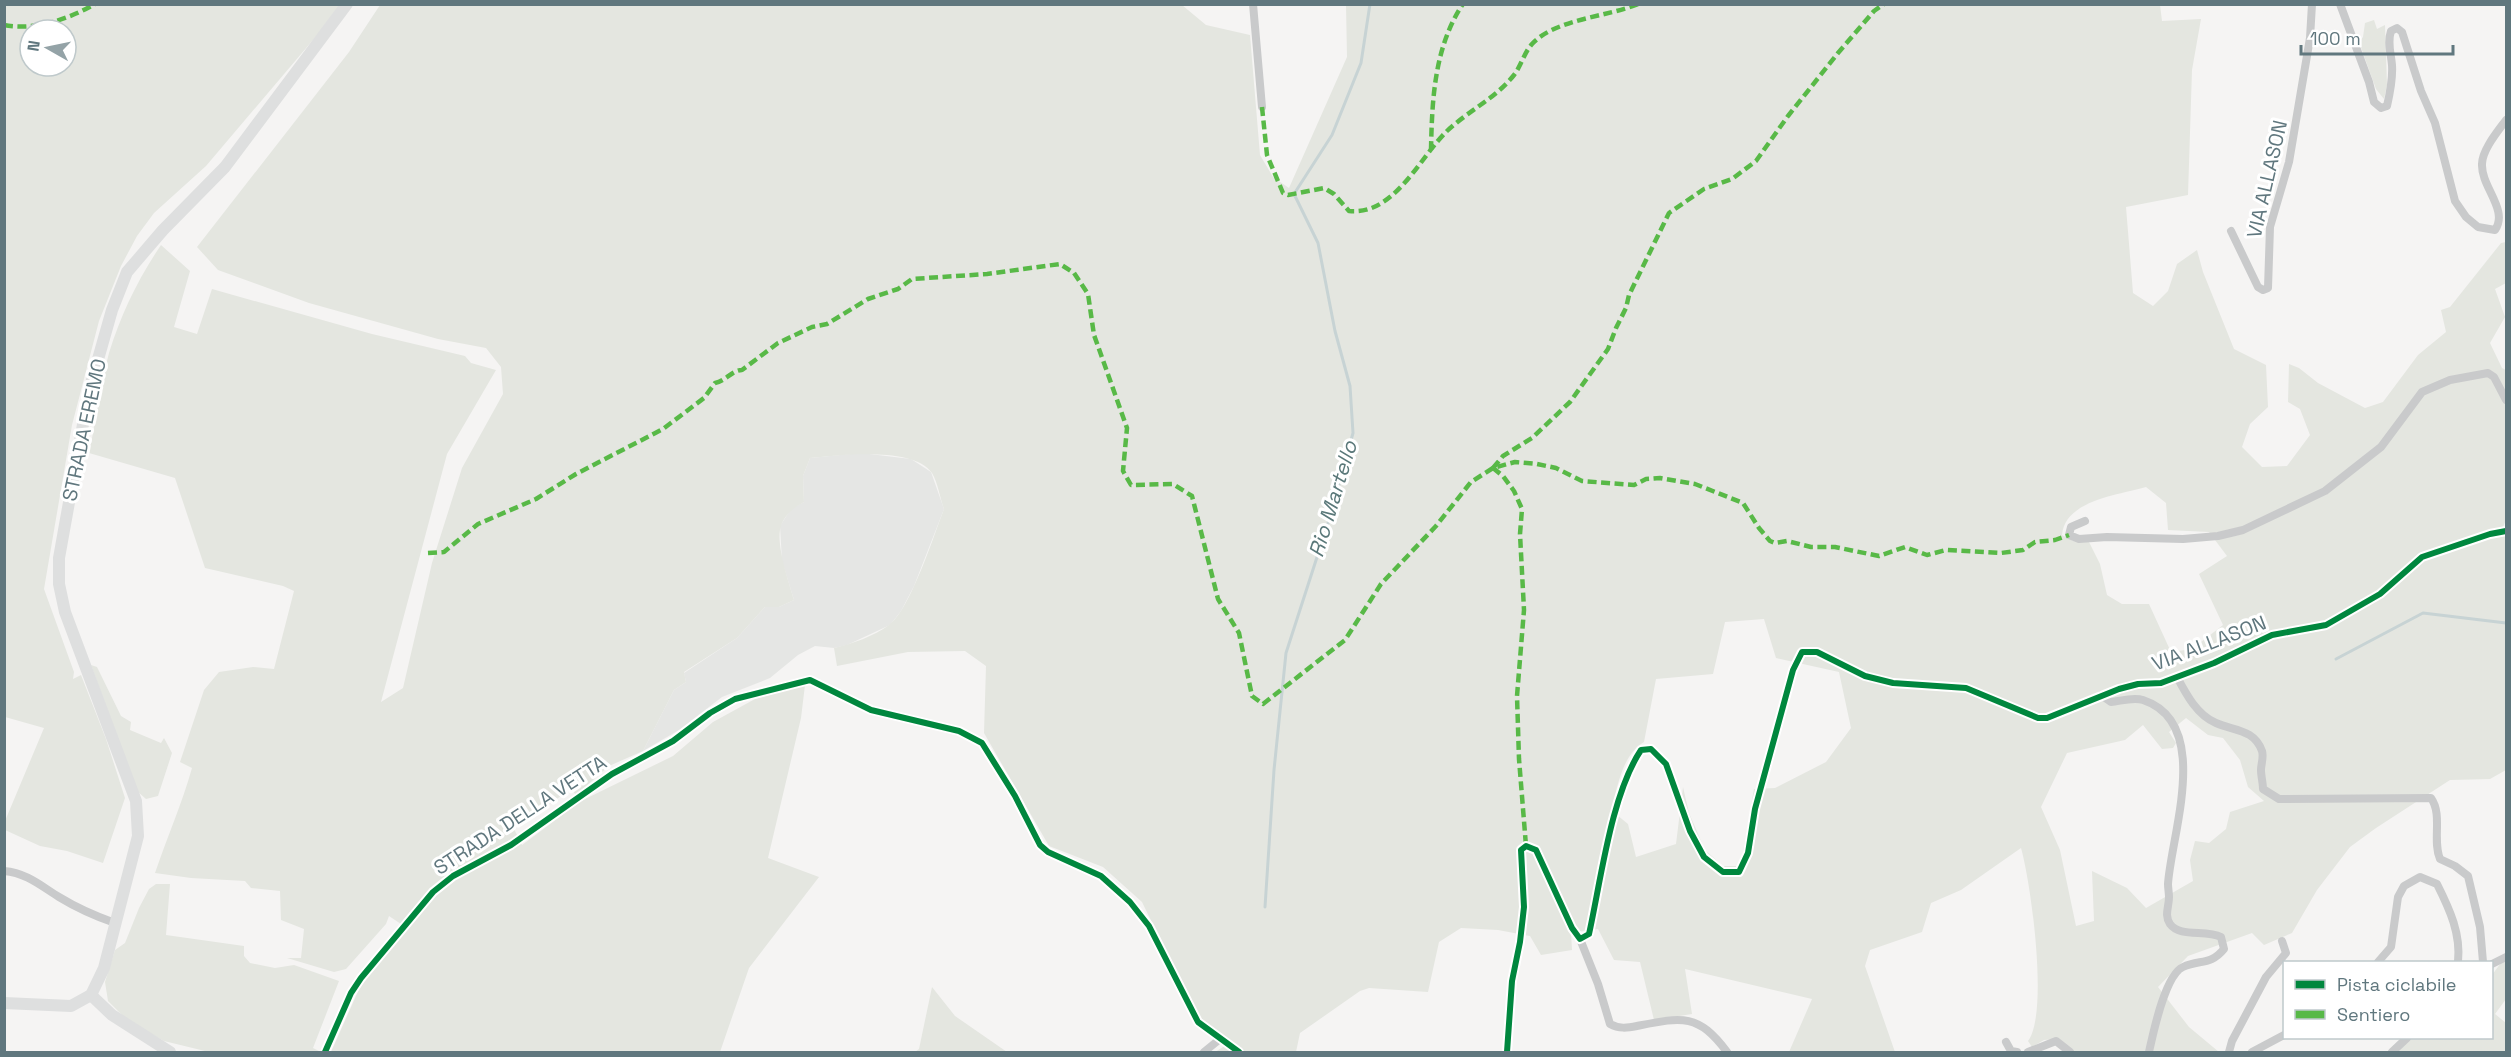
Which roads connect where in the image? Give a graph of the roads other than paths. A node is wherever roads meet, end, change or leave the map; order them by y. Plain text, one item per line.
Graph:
1 (347, 4) edge
2 (1253, 4) edge
3 (2312, 4) edge
4 (2340, 4) edge
5 (1262, 107) dead end
6 (2506, 120) edge
7 (2231, 231) dead end
8 (2506, 400) edge
9 (2085, 521) dead end
10 (2506, 531) edge
11 (2177, 677) junction
12 (2101, 694) junction
13 (4, 871) edge
14 (114, 923) junction
15 (1580, 939) junction
16 (2282, 941) dead end
17 (2380, 961) edge
18 (2458, 961) edge
19 (2483, 961) edge
20 (91, 995) junction
21 (4, 1003) edge
22 (2283, 1036) edge
23 (1220, 1039) junction
24 (2406, 1039) edge
25 (2006, 1042) dead end
26 (171, 1053) edge
27 (325, 1053) edge
28 (1204, 1053) edge
29 (1239, 1053) edge
30 (1507, 1053) edge
31 (1727, 1053) edge
32 (2017, 1053) edge
33 (2028, 1053) edge
34 (2070, 1053) edge
35 (2149, 1053) edge
36 (2229, 1053) edge
37 (2252, 1053) edge
38 (2392, 1053) edge

1 - 14 main road, STRADA EREMO
2 - 5 street
3 - 7 street, VIA ALLASON
4 - 6 street
8 - 9 street
10 - 11 street, VIA ALLASON
11 - 12 street, VIA ALLASON
11 - 19 street
12 - 15 street, VIA ALLASON
12 - 35 street
13 - 14 street
14 - 20 main road, STRADA EREMO
15 - 30 street
15 - 31 street
16 - 36 street
17 - 18 street
20 - 21 main road
20 - 26 main road
22 - 37 street
23 - 27 street, STRADA DELLA VETTA
23 - 28 street
23 - 29 street, STRADA DELLA VETTA
24 - 38 street
25 - 32 street
33 - 34 street

